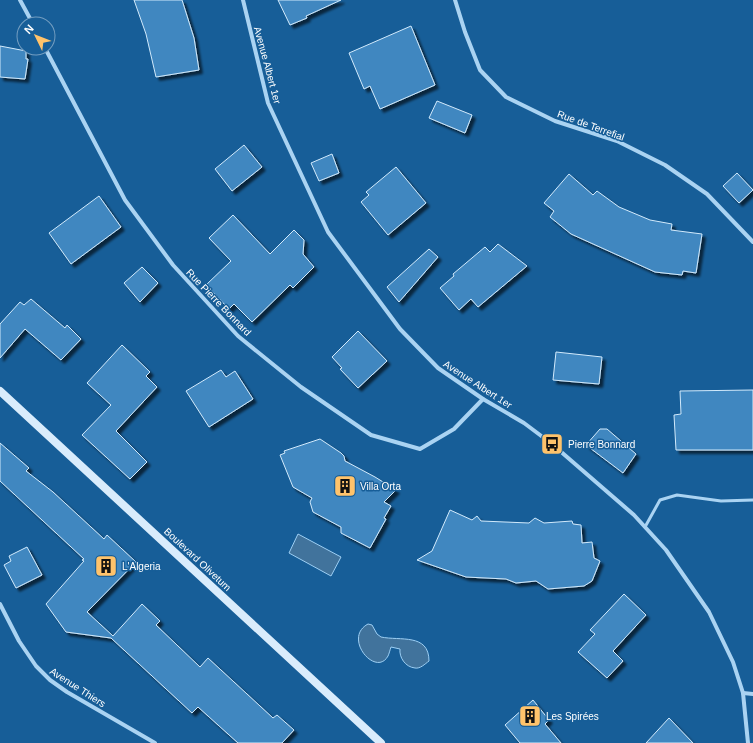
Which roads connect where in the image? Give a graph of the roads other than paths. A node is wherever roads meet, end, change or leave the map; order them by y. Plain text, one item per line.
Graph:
1 (20, 0) edge
2 (243, 0) edge
3 (455, 0) edge
4 (29, 16) edge
5 (49, 56) edge
6 (753, 242) edge
7 (0, 391) edge
8 (483, 399) junction
9 (753, 500) edge
10 (645, 527) junction
11 (0, 604) edge
12 (743, 693) junction
13 (753, 694) edge
14 (155, 743) edge
15 (381, 743) edge
16 (748, 743) edge

1 - 4 street
2 - 8 street, Avenue Albert 1er
3 - 6 street, Rue de Terrefial
5 - 8 street, Rue Pierre Bonnard
7 - 15 main road, Boulevard Olivetum
8 - 10 street, Avenue Albert 1er
9 - 10 lane
10 - 12 street, Avenue Albert 1er
11 - 14 street, Avenue Thiers
12 - 13 street
12 - 16 street, Avenue Albert 1er

